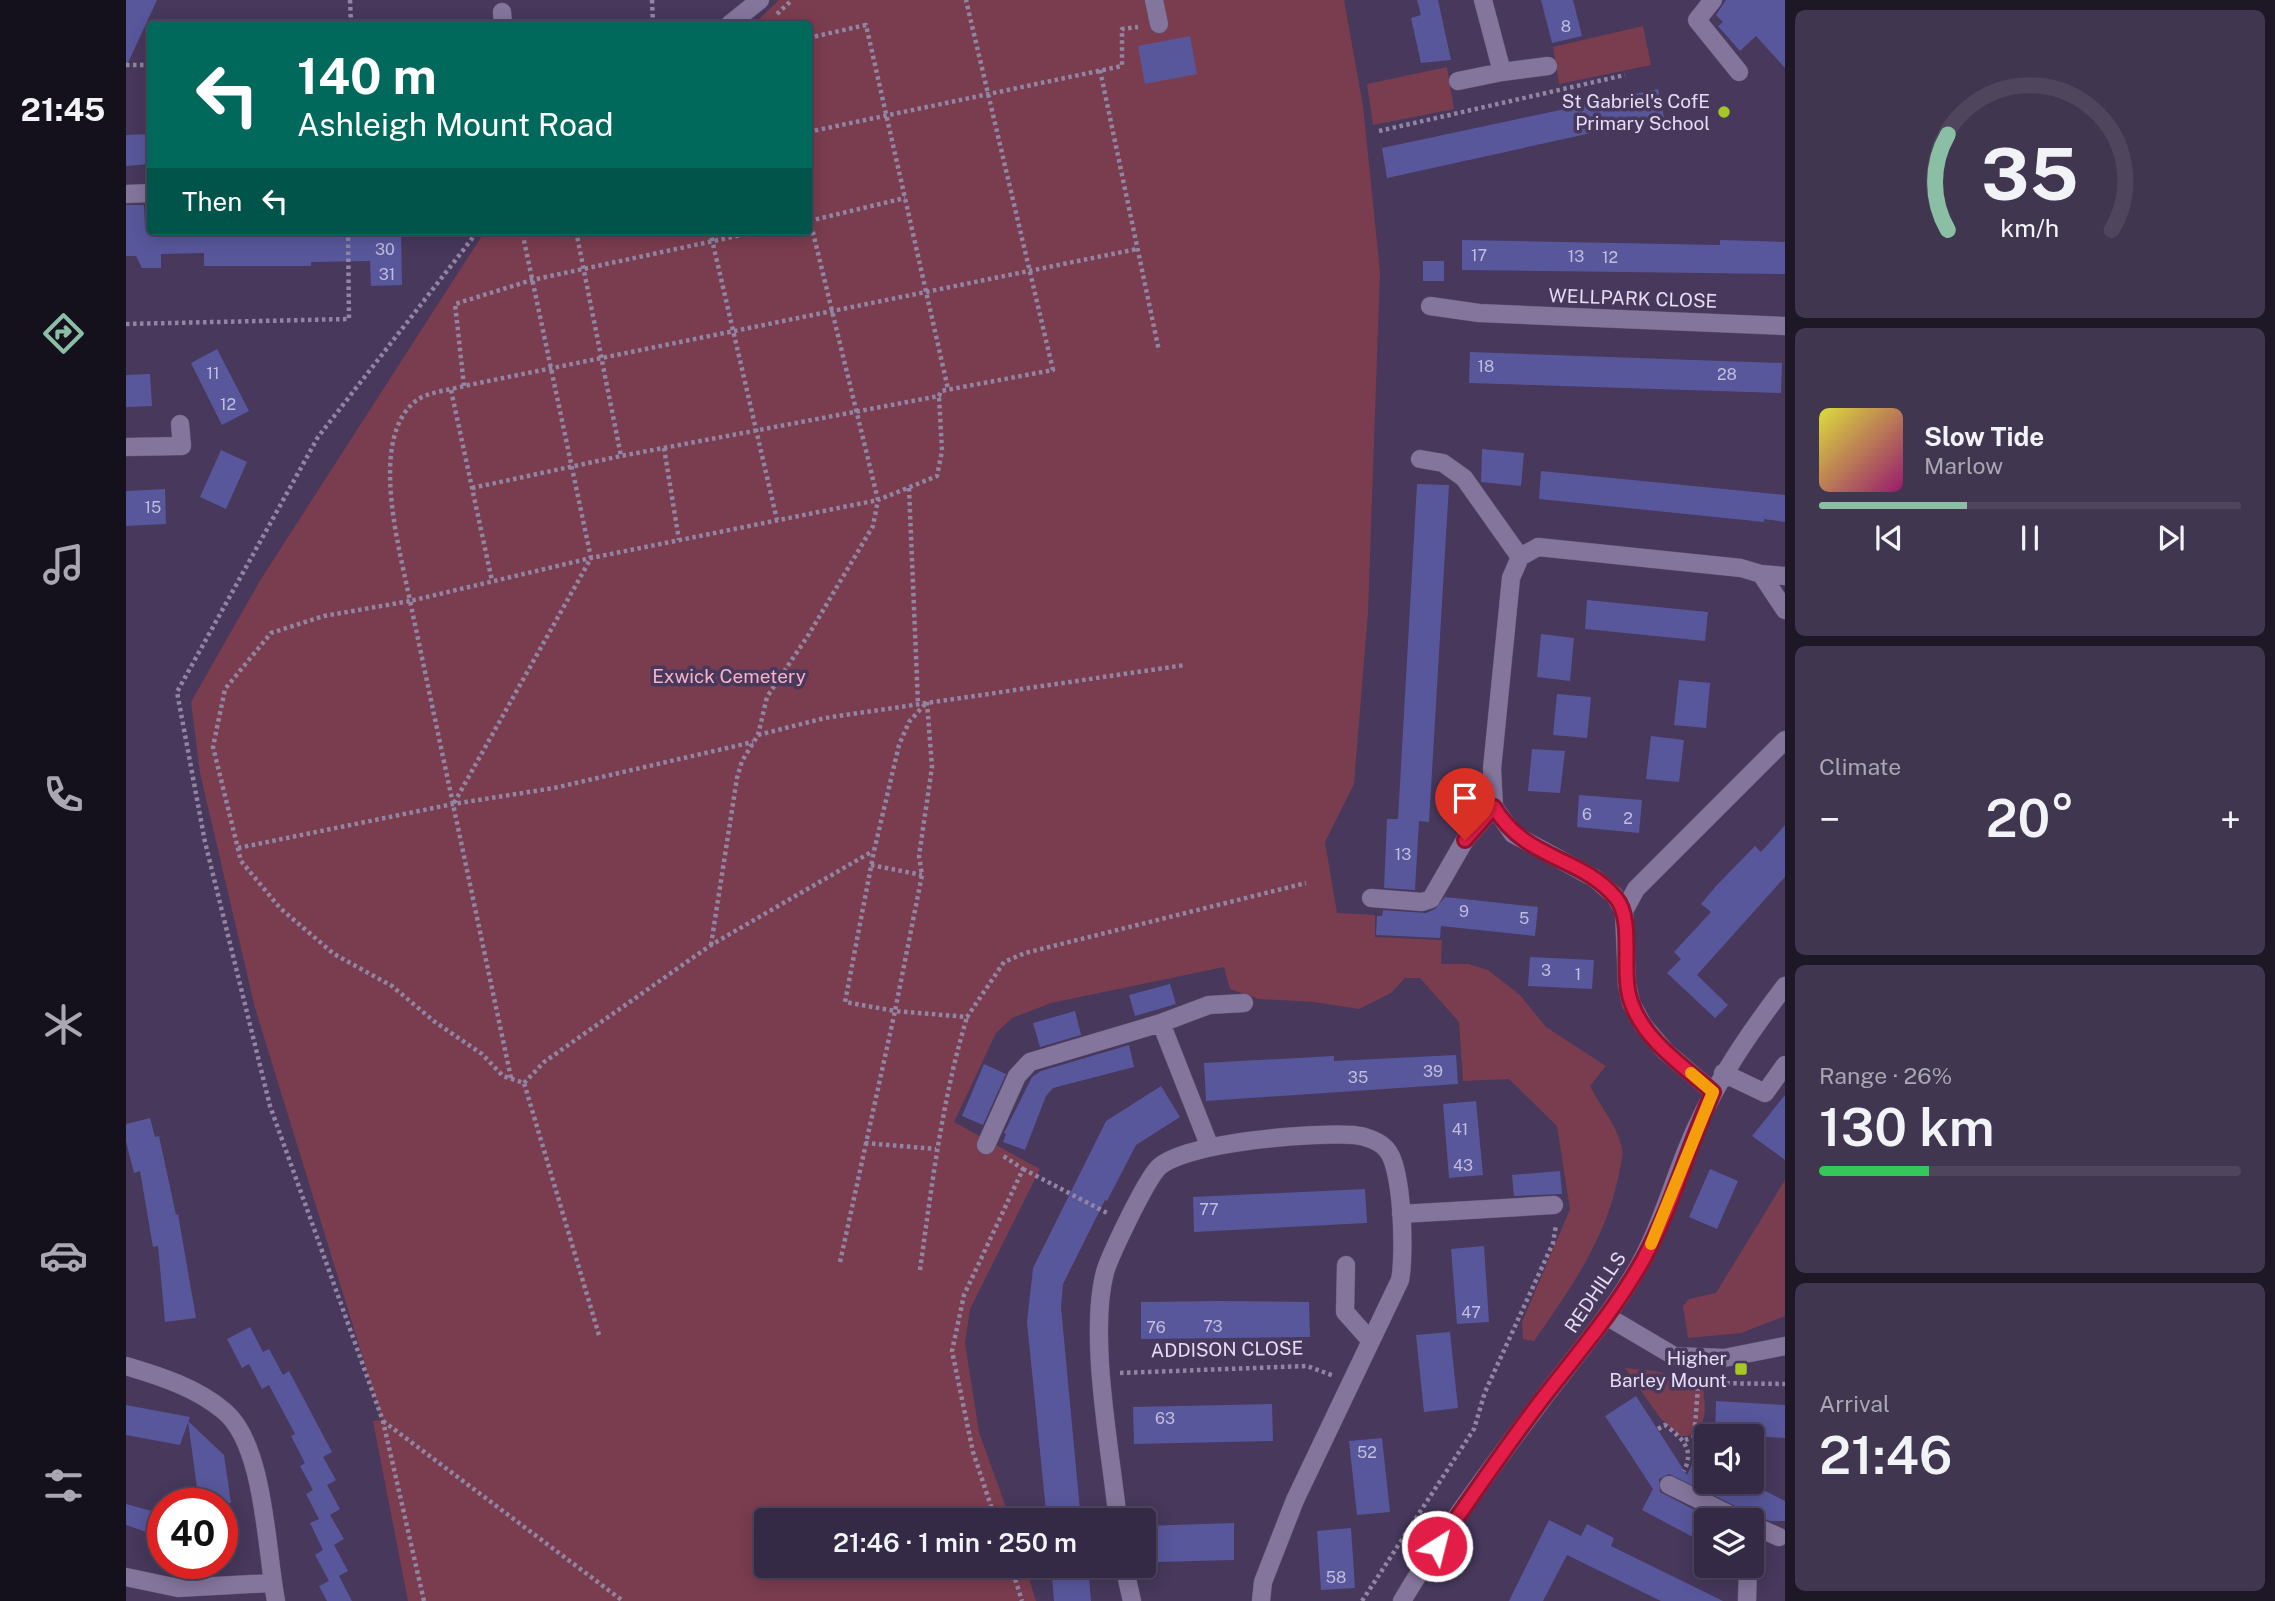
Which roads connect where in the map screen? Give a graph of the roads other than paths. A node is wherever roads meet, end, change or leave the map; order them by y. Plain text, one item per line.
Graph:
1 (760, 0) edge
2 (1154, 0) edge
3 (1483, 0) edge
4 (1713, 0) edge
5 (734, 21) edge
6 (1158, 24) road end
7 (1548, 66) dead end
8 (1502, 72) junction
9 (1739, 72) dead end
10 (1458, 81) dead end
11 (147, 193) edge
12 (126, 194) edge
13 (1430, 306) dead end
14 (1785, 326) edge
15 (180, 424) dead end
16 (126, 447) edge
17 (1420, 459) dead end
18 (1520, 557) junction
19 (1761, 574) junction
20 (1785, 576) edge
21 (1785, 610) edge
22 (1785, 740) edge
23 (1494, 807) junction
24 (1371, 898) dead end
25 (1624, 911) junction
26 (1785, 986) edge
27 (1244, 1003) dead end
28 (1161, 1023) junction
29 (1785, 1065) edge
30 (1723, 1073) junction
31 (1713, 1092) junction
32 (986, 1145) road end
33 (1209, 1145) junction
34 (1554, 1205) road end
35 (1401, 1214) junction
36 (1346, 1265) dead end
37 (1608, 1317) junction
38 (1370, 1340) junction
39 (1785, 1346) edge
40 (126, 1366) edge
41 (1669, 1485) dead end
42 (1117, 1508) edge
43 (1713, 1508) edge
44 (1764, 1531) edge
45 (1779, 1536) dead end
46 (126, 1577) edge
47 (1127, 1578) edge
48 (1748, 1578) edge
49 (272, 1583) junction
50 (276, 1601) edge
51 (1132, 1601) edge
52 (1261, 1601) edge
53 (1402, 1601) edge
54 (1747, 1601) edge

1 - 5 street
2 - 6 street
3 - 8 street
4 - 9 street
7 - 8 street
8 - 10 street
11 - 12 street
13 - 14 street, WELLPARK CLOSE
15 - 16 street
17 - 18 street
18 - 19 street
18 - 23 street
19 - 20 street
19 - 21 street
22 - 25 street
23 - 24 street
23 - 25 street
25 - 31 street
26 - 30 street, REDHILLS
27 - 28 street
28 - 32 street
28 - 33 street
29 - 30 street
30 - 31 street, REDHILLS
31 - 37 street, REDHILLS
33 - 35 street
33 - 42 street
34 - 35 street
35 - 38 street
36 - 38 street
37 - 39 street
37 - 53 street, REDHILLS
38 - 52 street
40 - 49 street
41 - 43 street
44 - 45 street
46 - 49 street
47 - 51 street
48 - 54 street
49 - 50 street

